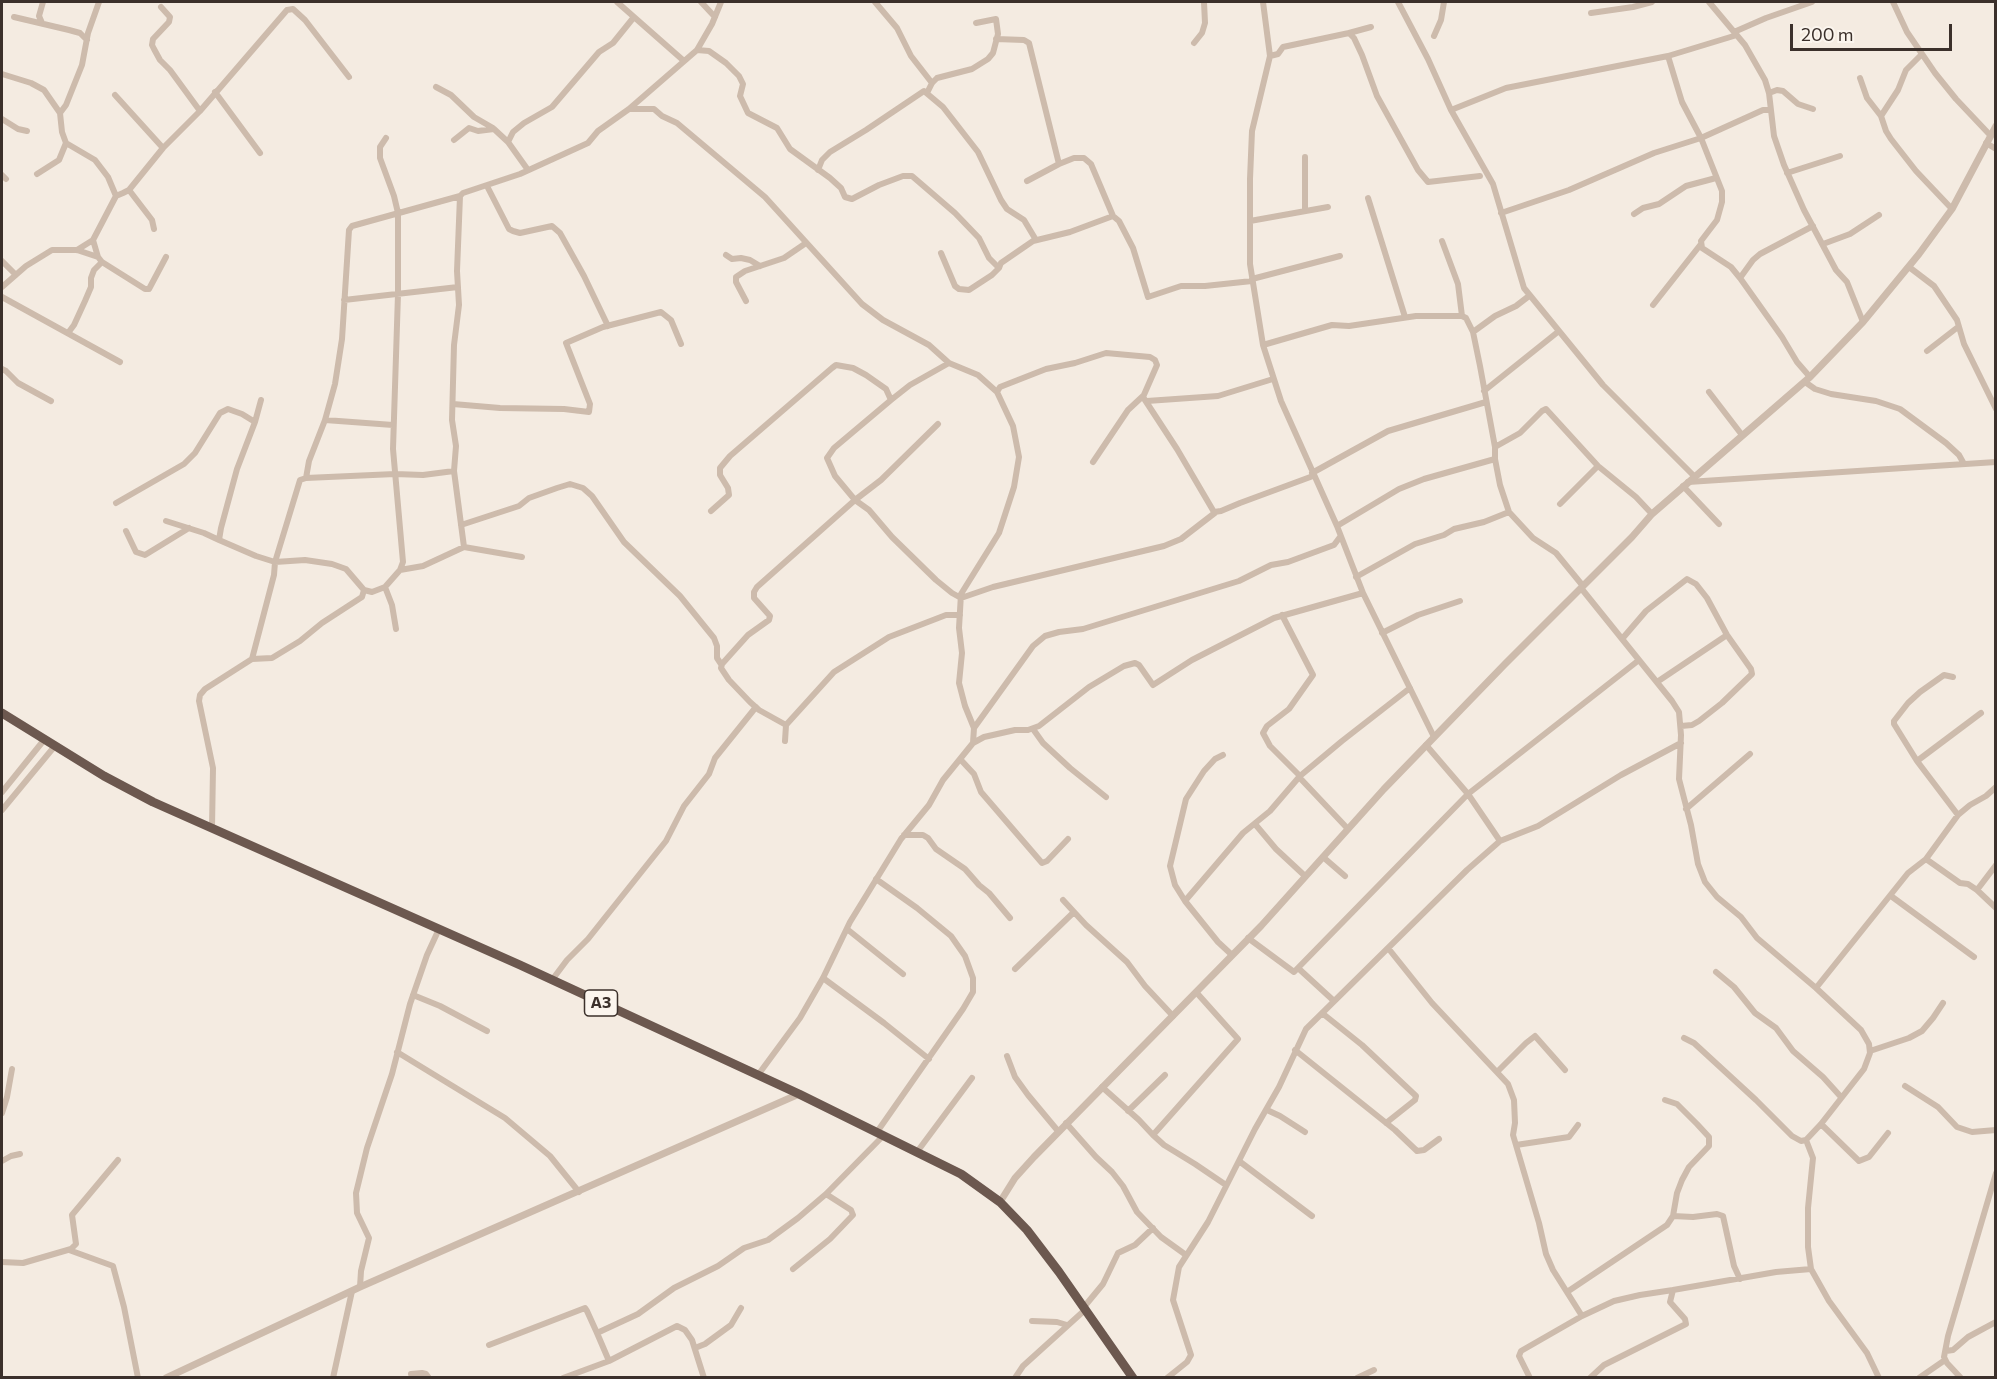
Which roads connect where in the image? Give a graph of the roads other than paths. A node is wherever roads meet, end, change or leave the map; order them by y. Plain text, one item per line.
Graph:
1 (43, 2) edge
2 (99, 2) edge
3 (617, 2) edge
4 (701, 2) edge
5 (721, 2) edge
6 (875, 2) edge
7 (1204, 2) edge
8 (1263, 2) edge
9 (1398, 2) edge
10 (1444, 2) edge
11 (1652, 2) edge
12 (1708, 2) edge
13 (1812, 2) edge
14 (1893, 2) edge
15 (160, 7) dead end
16 (1591, 13) dead end
17 (14, 17) dead end
18 (715, 17) junction
19 (634, 18) junction
20 (42, 23) junction
21 (976, 23) dead end
22 (1371, 27) dead end
23 (1349, 33) junction
24 (1736, 33) junction
25 (1434, 36) dead end
26 (996, 39) junction
27 (87, 40) junction
28 (1194, 43) dead end
29 (697, 50) junction
30 (1922, 54) junction
31 (1270, 56) junction
32 (1668, 56) junction
33 (684, 61) junction
34 (2, 74) edge
35 (349, 77) dead end
36 (1860, 78) dead end
37 (932, 82) junction
38 (436, 87) dead end
39 (215, 92) junction
40 (927, 93) junction
41 (1769, 93) junction
42 (115, 94) dead end
43 (628, 109) junction
44 (1452, 110) junction
45 (1770, 110) junction
46 (1813, 110) dead end
47 (200, 111) junction
48 (60, 113) junction
49 (1881, 116) junction
50 (474, 117) junction
51 (2, 119) edge
52 (1995, 126) edge
53 (469, 128) junction
54 (494, 129) junction
55 (27, 131) dead end
56 (1990, 135) junction
57 (386, 138) dead end
58 (1701, 138) junction
59 (454, 140) dead end
60 (508, 142) junction
61 (66, 143) junction
62 (1986, 143) junction
63 (163, 148) junction
64 (1995, 149) edge
65 (260, 153) dead end
66 (1840, 156) dead end
67 (1305, 157) dead end
68 (1059, 164) junction
69 (528, 170) junction
70 (818, 170) junction
71 (1787, 173) junction
72 (37, 174) dead end
73 (1480, 176) dead end
74 (1716, 178) junction
75 (1027, 181) dead end
76 (487, 186) junction
77 (129, 190) junction
78 (116, 196) junction
79 (460, 196) junction
80 (1368, 198) dead end
81 (1328, 207) dead end
82 (1952, 209) junction
83 (1305, 211) junction
84 (398, 213) junction
85 (1501, 213) junction
86 (1634, 214) dead end
87 (1879, 215) dead end
88 (1113, 216) junction
89 (1250, 221) junction
90 (1814, 226) junction
91 (154, 229) dead end
92 (93, 240) junction
93 (1036, 240) junction
94 (1442, 241) dead end
95 (806, 243) junction
96 (1701, 244) junction
97 (1823, 244) junction
98 (77, 250) junction
99 (941, 253) dead end
100 (726, 255) dead end
101 (1340, 256) dead end
102 (166, 258) dead end
103 (100, 260) junction
104 (2, 261) edge
105 (760, 266) junction
106 (1909, 267) junction
107 (999, 268) junction
108 (16, 275) junction
109 (1740, 278) junction
110 (1252, 280) junction
111 (458, 287) junction
112 (2, 288) edge
113 (398, 294) junction
114 (1529, 296) junction
115 (2, 297) edge
116 (344, 300) junction
117 (746, 301) dead end
118 (1653, 304) dead end
119 (1462, 316) junction
120 (1405, 317) junction
121 (1863, 322) junction
122 (608, 326) junction
123 (1958, 327) junction
124 (1559, 331) junction
125 (1473, 332) junction
126 (68, 333) junction
127 (681, 344) dead end
128 (1263, 345) junction
129 (1927, 351) dead end
130 (120, 362) dead end
131 (949, 363) junction
132 (2, 369) edge
133 (1273, 379) junction
134 (1807, 380) junction
135 (1484, 391) junction
136 (997, 392) junction
137 (1708, 392) dead end
138 (1145, 398) junction
139 (261, 400) dead end
140 (891, 400) junction
141 (51, 401) dead end
142 (1486, 402) junction
143 (453, 404) junction
144 (1995, 409) edge
145 (325, 420) junction
146 (255, 422) junction
147 (938, 424) dead end
148 (393, 425) junction
149 (1742, 435) junction
150 (1496, 447) junction
151 (1495, 459) junction
152 (1093, 462) dead end
153 (1995, 462) edge
154 (1964, 465) junction
155 (1598, 466) junction
156 (454, 471) junction
157 (395, 474) junction
158 (1313, 475) junction
159 (1694, 476) junction
160 (306, 478) junction
161 (1685, 484) junction
162 (855, 500) junction
163 (116, 503) dead end
164 (1560, 504) dead end
165 (711, 511) dead end
166 (1216, 512) junction
167 (1509, 512) junction
168 (1652, 514) junction
169 (166, 521) dead end
170 (1719, 524) dead end
171 (461, 525) junction
172 (1337, 526) junction
173 (189, 528) junction
174 (126, 531) dead end
175 (1340, 537) junction
176 (219, 540) junction
177 (1334, 545) junction
178 (1344, 547) junction
179 (464, 548) junction
180 (522, 557) dead end
181 (275, 561) junction
182 (400, 570) junction
183 (1356, 577) junction
184 (385, 587) junction
185 (1582, 587) junction
186 (364, 590) junction
187 (1363, 593) junction
188 (961, 598) junction
189 (1460, 601) dead end
190 (960, 615) junction
191 (1282, 615) junction
192 (396, 629) dead end
193 (1382, 633) junction
194 (1727, 635) junction
195 (1622, 639) junction
196 (252, 659) junction
197 (1639, 660) junction
198 (722, 664) junction
199 (1953, 676) dead end
200 (1657, 682) junction
201 (1410, 688) junction
202 (756, 707) junction
203 (2, 713) edge
204 (1981, 713) dead end
205 (786, 725) junction
206 (1681, 726) junction
207 (974, 728) junction
208 (1033, 729) junction
209 (1434, 737) junction
210 (44, 740) junction
211 (785, 741) dead end
212 (973, 743) junction
213 (1681, 743) junction
214 (1426, 745) junction
215 (54, 747) junction
216 (1750, 754) dead end
217 (1223, 755) dead end
218 (960, 759) junction
219 (1917, 761) junction
220 (1299, 777) junction
221 (1995, 787) edge
222 (2, 792) edge
223 (1468, 794) junction
224 (1106, 797) dead end
225 (1686, 809) junction
226 (2, 810) edge
227 (1958, 815) junction
228 (1255, 824) junction
229 (212, 828) junction
230 (1348, 828) junction
231 (904, 835) junction
232 (1068, 839) dead end
233 (1500, 841) junction
234 (1323, 857) junction
235 (1926, 859) junction
236 (1995, 866) edge
237 (1305, 876) junction
238 (1345, 876) dead end
239 (876, 879) junction
240 (1977, 890) junction
241 (1890, 896) junction
242 (1063, 900) dead end
243 (1185, 901) junction
244 (1995, 908) edge
245 (1074, 912) junction
246 (1010, 918) dead end
247 (439, 929) junction
248 (847, 929) junction
249 (1248, 938) junction
250 (1388, 948) junction
251 (1232, 955) junction
252 (1974, 957) dead end
253 (1298, 968) junction
254 (1015, 969) dead end
255 (1716, 972) dead end
256 (903, 974) dead end
257 (823, 978) junction
258 (552, 980) junction
259 (1816, 988) junction
260 (1196, 993) junction
261 (413, 995) junction
262 (1334, 1001) junction
263 (1942, 1003) dead end
264 (1322, 1013) junction
265 (1173, 1016) junction
266 (487, 1031) dead end
267 (1684, 1038) dead end
268 (1295, 1050) junction
269 (1870, 1051) junction
270 (397, 1052) junction
271 (1007, 1056) dead end
272 (929, 1059) junction
273 (12, 1069) dead end
274 (1565, 1070) dead end
275 (1497, 1072) junction
276 (758, 1075) junction
277 (1165, 1075) dead end
278 (972, 1078) dead end
279 (1905, 1086) dead end
280 (1102, 1087) junction
281 (799, 1094) junction
282 (1841, 1097) junction
283 (1665, 1100) dead end
284 (1267, 1110) junction
285 (1128, 1111) junction
286 (2, 1113) edge
287 (1066, 1123) junction
288 (1386, 1123) junction
289 (1578, 1125) dead end
290 (1821, 1125) junction
291 (1995, 1130) edge
292 (1058, 1131) junction
293 (1305, 1132) dead end
294 (1888, 1133) dead end
295 (880, 1134) junction
296 (1153, 1135) junction
297 (1439, 1139) dead end
298 (1806, 1140) junction
299 (1516, 1145) junction
300 (917, 1152) junction
301 (20, 1154) dead end
302 (118, 1160) dead end
303 (2, 1161) edge
304 (1239, 1161) junction
305 (1995, 1173) edge
306 (1226, 1185) junction
307 (579, 1192) junction
308 (826, 1194) junction
309 (1000, 1202) junction
310 (1312, 1216) dead end
311 (1673, 1216) junction
312 (1153, 1228) junction
313 (68, 1250) junction
314 (1186, 1255) junction
315 (2, 1262) edge
316 (793, 1269) dead end
317 (1811, 1269) junction
318 (1740, 1279) junction
319 (360, 1287) junction
320 (1673, 1290) junction
321 (352, 1291) junction
322 (1567, 1292) junction
323 (741, 1308) dead end
324 (1085, 1308) junction
325 (1582, 1316) junction
326 (1032, 1321) dead end
327 (1995, 1322) edge
328 (1068, 1325) junction
329 (597, 1333) junction
330 (489, 1345) dead end
331 (695, 1348) junction
332 (1946, 1351) junction
333 (1945, 1360) junction
334 (609, 1361) junction
335 (1374, 1371) dead end
336 (411, 1374) dead end
337 (138, 1377) edge
338 (166, 1377) edge
339 (333, 1377) edge
340 (429, 1377) edge
341 (563, 1377) edge
342 (704, 1377) edge
343 (1016, 1377) edge
344 (1133, 1377) edge
345 (1169, 1377) edge
346 (1357, 1377) edge
347 (1530, 1377) edge
348 (1590, 1377) edge
349 (1879, 1377) edge
350 (1919, 1377) edge
351 (1962, 1377) edge

1 - 20 street
2 - 27 street
3 - 19 street
4 - 18 street
5 - 18 street
6 - 37 street
7 - 28 street
8 - 31 street
9 - 44 street
10 - 25 street
11 - 16 street
12 - 24 street
13 - 24 street
14 - 30 street
15 - 47 street
17 - 20 street
18 - 29 street
19 - 33 street
19 - 60 street
20 - 27 street
21 - 26 street
22 - 23 street
23 - 31 street
23 - 73 street
24 - 32 street
24 - 41 street
26 - 37 street
26 - 68 street
27 - 48 street
29 - 33 street
29 - 70 street
30 - 49 street
30 - 56 street
31 - 89 street
32 - 44 street
32 - 58 street
33 - 43 street
34 - 48 street
35 - 39 street
36 - 49 street
37 - 40 street
38 - 50 street
39 - 47 street
39 - 65 street
40 - 70 street
40 - 93 street
41 - 45 street
41 - 46 street
42 - 63 street
43 - 69 street
43 - 95 street
44 - 85 street
45 - 58 street
45 - 71 street
47 - 63 street
48 - 61 street
49 - 82 street
50 - 53 street
50 - 54 street
51 - 55 street
52 - 56 street
53 - 54 street
53 - 59 street
54 - 60 street
56 - 62 street
57 - 84 street
58 - 74 street
58 - 85 street
60 - 69 street
61 - 72 street
61 - 78 street
62 - 64 street
62 - 82 street
63 - 77 street
66 - 71 street
67 - 83 street
68 - 75 street
68 - 88 street
69 - 76 street
70 - 107 street
71 - 90 street
74 - 86 street
74 - 96 street
76 - 79 street
76 - 122 street
77 - 78 street
77 - 91 street
78 - 92 street
79 - 84 street
79 - 111 street
80 - 120 street
81 - 83 street
82 - 106 street
83 - 89 street
84 - 113 street
84 - 116 street
85 - 114 street
87 - 97 street
88 - 93 street
88 - 110 street
89 - 110 street
90 - 97 street
90 - 109 street
92 - 98 street
92 - 103 street
93 - 107 street
94 - 119 street
95 - 105 street
95 - 131 street
96 - 109 street
96 - 118 street
97 - 121 street
98 - 103 street
98 - 108 street
99 - 107 street
100 - 105 street
101 - 110 street
102 - 103 street
103 - 126 street
104 - 108 street
105 - 117 street
106 - 121 street
106 - 123 street
108 - 112 street
109 - 134 street
110 - 128 street
111 - 113 street
111 - 143 street
113 - 116 street
113 - 148 street
114 - 124 street
114 - 125 street
115 - 126 street
116 - 145 street
119 - 120 street
119 - 125 street
120 - 128 street
121 - 134 street
122 - 127 street
122 - 143 street
123 - 129 street
123 - 144 street
124 - 135 street
124 - 159 street
125 - 135 street
126 - 130 street
128 - 133 street
131 - 136 street
131 - 140 street
132 - 141 street
133 - 138 street
133 - 158 street
134 - 149 street
134 - 154 street
135 - 142 street
136 - 138 street
136 - 188 street
137 - 149 street
138 - 152 street
138 - 166 street
139 - 146 street
140 - 162 street
140 - 165 street
142 - 150 street
142 - 158 street
143 - 156 street
145 - 148 street
145 - 160 street
146 - 163 street
146 - 176 street
147 - 162 street
148 - 157 street
149 - 159 street
150 - 151 street
150 - 155 street
151 - 167 street
151 - 172 street
153 - 154 street
154 - 161 street
155 - 164 street
155 - 168 street
156 - 157 street
156 - 171 street
157 - 160 street
157 - 182 street
158 - 166 street
158 - 172 street
159 - 161 street
160 - 181 street
161 - 168 street
161 - 170 street
162 - 188 street
162 - 198 street
166 - 188 street
167 - 183 street
167 - 185 street
168 - 185 street
169 - 173 street
171 - 179 street
171 - 198 street
172 - 175 street
173 - 174 street
173 - 176 street
175 - 177 street
175 - 178 street
176 - 181 street
177 - 178 street
177 - 207 street
178 - 183 street
179 - 180 street
179 - 182 street
181 - 186 street
181 - 196 street
182 - 184 street
183 - 187 street
184 - 186 street
184 - 192 street
185 - 195 street
185 - 209 street
186 - 196 street
187 - 191 street
187 - 193 street
188 - 190 street
189 - 193 street
190 - 205 street
190 - 207 street
191 - 208 street
191 - 220 street
193 - 201 street
194 - 195 street
194 - 200 street
194 - 206 street
195 - 197 street
196 - 229 street
197 - 200 street
197 - 223 street
198 - 202 street
199 - 219 street
200 - 206 street
201 - 209 street
201 - 220 street
202 - 205 street
202 - 258 street
203 - 210 highway, A3
204 - 219 street
205 - 211 street
206 - 213 street
207 - 212 street
208 - 212 street
208 - 224 street
209 - 214 street
210 - 215 highway, A3
210 - 222 street
212 - 218 street
213 - 225 street
213 - 233 street
214 - 223 street
214 - 230 street
215 - 226 street
215 - 229 highway, A3
216 - 225 street
217 - 243 street
218 - 231 street
218 - 232 street
219 - 227 street
220 - 228 street
220 - 230 street
221 - 227 street
223 - 233 street
223 - 253 street
225 - 259 street
227 - 235 street
228 - 237 street
228 - 243 street
229 - 247 highway, A3
230 - 234 street
231 - 239 street
231 - 246 street
233 - 250 street
234 - 237 street
234 - 238 street
235 - 240 street
235 - 241 street
236 - 240 street
237 - 249 street
239 - 248 street
239 - 272 street
240 - 244 street
241 - 252 street
241 - 259 street
242 - 245 street
243 - 251 street
245 - 254 street
245 - 265 street
247 - 258 highway, A3
247 - 261 street
248 - 256 street
248 - 257 street
249 - 251 street
249 - 253 street
250 - 262 street
250 - 275 street
251 - 260 street
253 - 262 street
255 - 282 street
257 - 272 street
257 - 276 street
258 - 276 highway, A3
259 - 269 street
260 - 265 street
260 - 296 street
261 - 266 street
261 - 270 street
262 - 264 street
263 - 269 street
264 - 268 street
264 - 288 street
265 - 280 street
267 - 298 street
268 - 284 street
268 - 288 street
269 - 282 street
270 - 307 street
270 - 319 street
271 - 292 street
272 - 295 street
273 - 286 street
274 - 275 street
275 - 299 street
276 - 281 highway, A3
277 - 285 street
278 - 300 street
279 - 291 street
280 - 285 street
280 - 287 street
281 - 295 highway, A3
281 - 307 street
282 - 290 street
283 - 311 street
284 - 293 street
284 - 304 street
285 - 296 street
287 - 292 street
287 - 312 street
288 - 297 street
289 - 299 street
290 - 294 street
290 - 298 street
292 - 309 street
295 - 300 highway, A3
295 - 308 street
296 - 306 street
298 - 317 street
299 - 322 street
300 - 309 highway, A3
301 - 303 street
302 - 313 street
304 - 306 street
304 - 310 street
305 - 332 street
306 - 314 street
307 - 319 street
308 - 316 street
308 - 329 street
309 - 324 highway, A3
311 - 318 street
311 - 322 street
312 - 314 street
312 - 324 street
313 - 315 street
313 - 337 street
314 - 345 street
317 - 318 street
317 - 349 street
318 - 320 street
319 - 321 street
320 - 325 street
320 - 348 street
321 - 338 street
321 - 339 street
322 - 325 street
323 - 331 street
324 - 328 street
324 - 344 highway, A3
325 - 347 street
326 - 328 street
327 - 332 street
328 - 343 street
329 - 330 street
329 - 334 street
331 - 334 street
331 - 342 street
332 - 333 street
333 - 350 street
333 - 351 street
334 - 341 street
335 - 346 street
336 - 340 street

